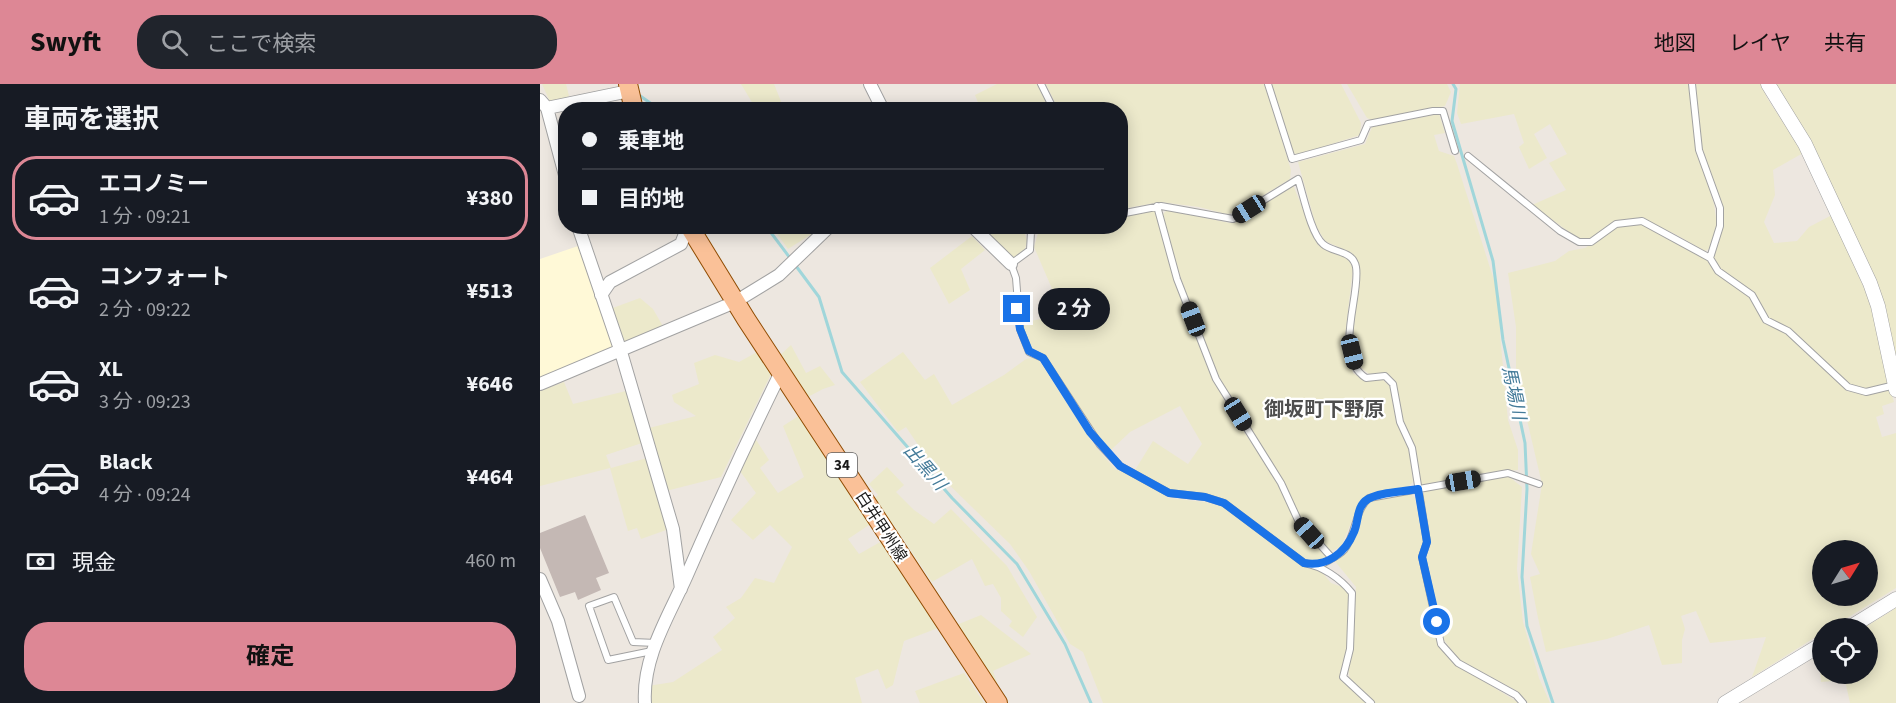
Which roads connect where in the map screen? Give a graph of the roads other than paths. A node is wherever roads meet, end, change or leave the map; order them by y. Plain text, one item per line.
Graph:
1 (870, 84) edge
2 (1041, 84) edge
3 (1268, 84) edge
4 (1692, 84) edge
5 (1768, 84) edge
6 (628, 87) edge
7 (632, 102) edge
8 (879, 102) edge
9 (1050, 102) edge
10 (544, 104) edge
11 (1455, 151) dead end
12 (558, 152) edge
13 (1468, 156) dead end
14 (1156, 206) junction
15 (1128, 212) edge
16 (581, 234) edge
17 (685, 234) edge
18 (694, 234) edge
19 (821, 234) edge
20 (980, 234) edge
21 (1031, 234) edge
22 (1710, 258) junction
23 (1011, 264) junction
24 (601, 295) junction
25 (735, 302) junction
26 (621, 352) junction
27 (781, 372) junction
28 (540, 384) edge
29 (1895, 388) edge
30 (1536, 483) dead end
31 (1418, 489) junction
32 (1332, 558) junction
33 (1319, 566) junction
34 (540, 579) edge
35 (681, 589) junction
36 (1896, 599) edge
37 (1865, 618) edge
38 (654, 647) junction
39 (1812, 650) edge
40 (579, 696) dead end
41 (645, 703) edge
42 (998, 703) edge
43 (1371, 703) edge
44 (1523, 703) edge
45 (1725, 703) edge

1 - 8 street
2 - 9 lane
3 - 11 lane
4 - 22 lane
5 - 29 street
6 - 7 main road
6 - 10 street
10 - 12 street
13 - 22 lane
14 - 15 lane
14 - 31 lane
14 - 32 lane
16 - 24 street
17 - 24 street
18 - 25 main road, 白井甲州線 / 34
19 - 25 street
20 - 23 street
21 - 23 lane
22 - 29 lane
23 - 33 lane
24 - 26 street
25 - 26 street
25 - 27 main road, 白井甲州線 / 34
26 - 28 street
26 - 35 street
27 - 35 street
27 - 42 main road, 白井甲州線 / 34
30 - 31 lane
31 - 32 lane
31 - 44 lane
32 - 33 lane
33 - 43 lane
34 - 40 street
35 - 38 street
36 - 37 street
38 - 38 lane
38 - 41 street
39 - 45 street

